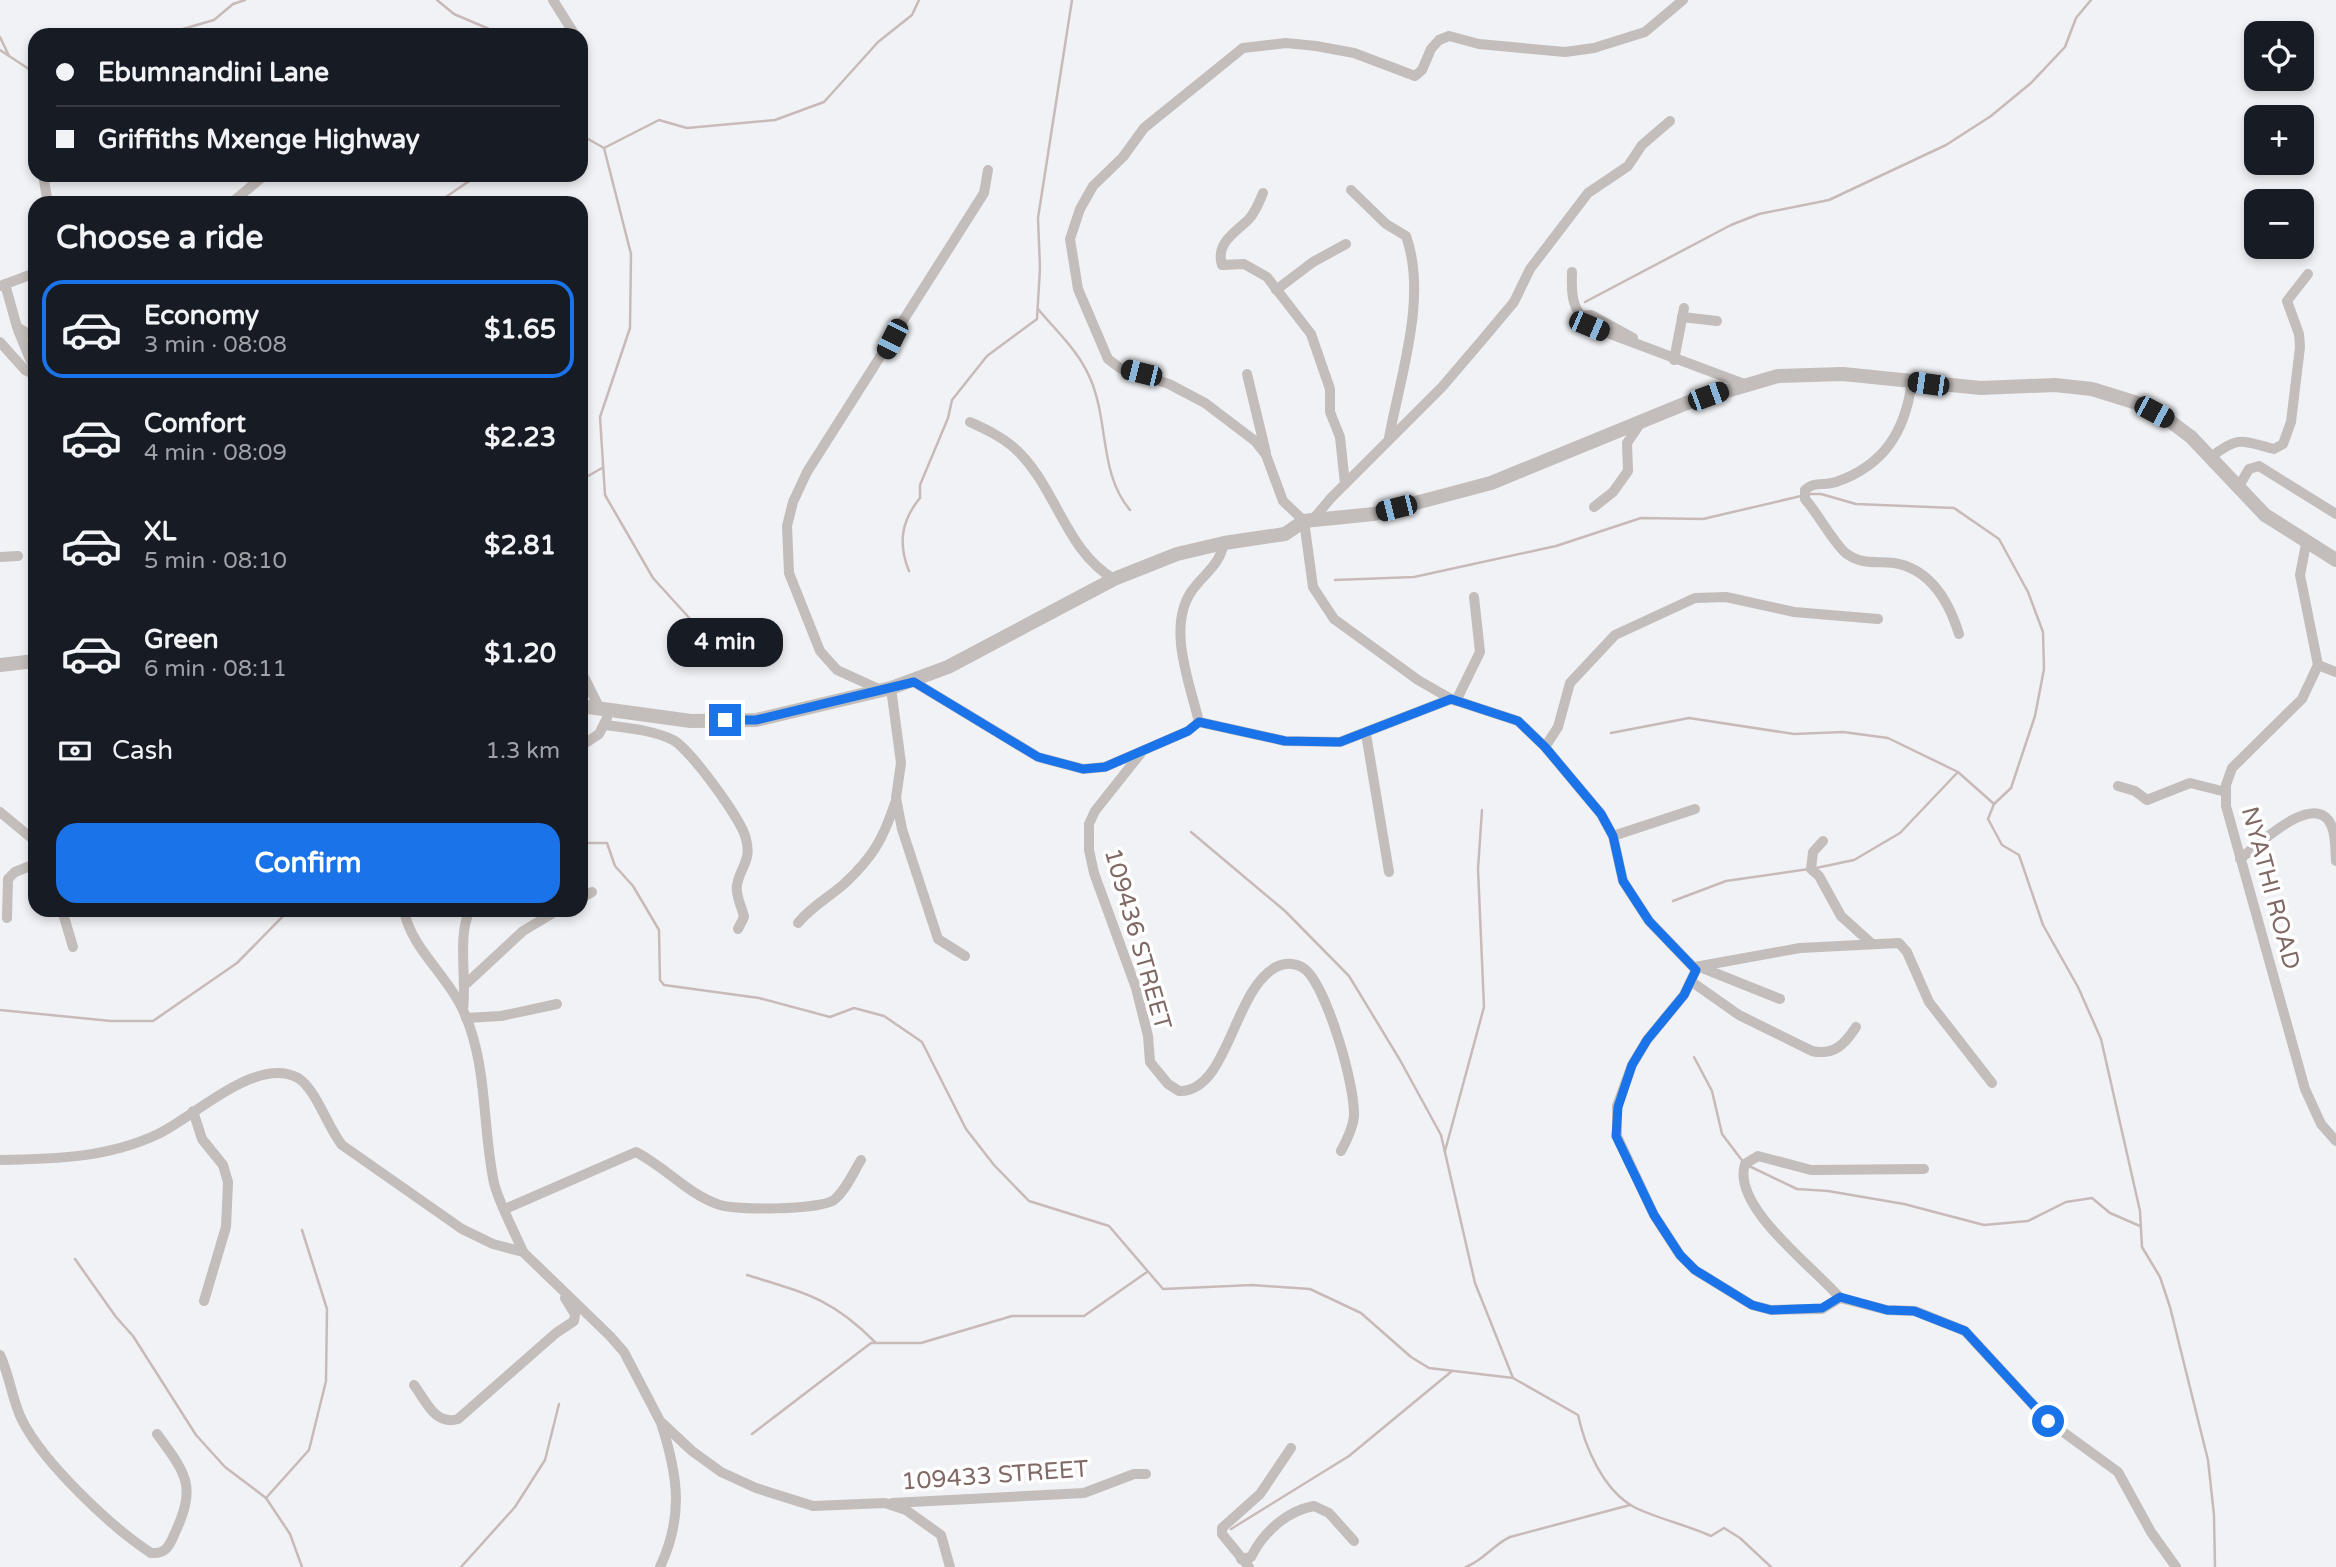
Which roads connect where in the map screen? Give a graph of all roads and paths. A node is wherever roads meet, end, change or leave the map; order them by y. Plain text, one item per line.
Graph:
1 (553, 0) edge
2 (1683, 0) edge
3 (571, 28) edge
4 (1670, 121) dead end
5 (988, 170) dead end
6 (256, 182) edge
7 (1351, 190) dead end
8 (1263, 193) dead end
9 (240, 196) edge
10 (1346, 244) dead end
11 (1572, 272) dead end
12 (2308, 274) dead end
13 (28, 276) edge
14 (3, 285) edge
15 (1276, 290) junction
16 (1586, 302) dead end
17 (1577, 313) junction
18 (1717, 321) dead end
19 (17, 327) junction
20 (28, 334) edge
21 (0, 342) edge
22 (28, 355) edge
23 (1672, 359) junction
24 (28, 371) edge
25 (1247, 374) dead end
26 (1912, 382) junction
27 (1744, 384) junction
28 (1642, 421) junction
29 (970, 422) dead end
30 (1389, 438) junction
31 (2209, 454) junction
32 (1266, 455) junction
33 (1345, 484) junction
34 (2239, 486) junction
35 (1594, 507) dead end
36 (2336, 514) edge
37 (1304, 521) junction
38 (1224, 543) junction
39 (2306, 544) junction
40 (18, 556) dead end
41 (0, 557) edge
42 (2336, 560) edge
43 (1114, 579) junction
44 (1474, 597) dead end
45 (1878, 619) dead end
46 (1959, 634) dead end
47 (28, 662) edge
48 (2318, 665) junction
49 (0, 666) edge
50 (2336, 672) edge
51 (588, 682) edge
52 (914, 682) junction
53 (886, 689) junction
54 (1454, 700) junction
55 (588, 706) edge
56 (604, 707) junction
57 (1199, 722) junction
58 (605, 724) junction
59 (1366, 734) junction
60 (588, 741) edge
61 (1545, 747) junction
62 (1143, 751) junction
63 (2118, 786) dead end
64 (2226, 792) junction
65 (896, 798) junction
66 (1695, 809) dead end
67 (0, 812) edge
68 (28, 835) edge
69 (1613, 836) junction
70 (1823, 841) dead end
71 (2240, 859) junction
72 (2336, 861) edge
73 (28, 867) edge
74 (1389, 872) dead end
75 (592, 892) dead end
76 (588, 894) edge
77 (64, 917) edge
78 (406, 917) edge
79 (469, 917) edge
80 (546, 917) edge
81 (7, 918) dead end
82 (799, 923) dead end
83 (738, 929) dead end
84 (1871, 943) junction
85 (72, 947) dead end
86 (964, 956) dead end
87 (1698, 967) junction
88 (1692, 982) junction
89 (467, 983) junction
90 (1780, 999) dead end
91 (557, 1004) dead end
92 (465, 1014) junction
93 (1856, 1027) dead end
94 (1992, 1083) dead end
95 (194, 1111) junction
96 (2334, 1139) edge
97 (1342, 1151) dead end
98 (2336, 1152) edge
99 (0, 1160) edge
100 (861, 1160) dead end
101 (1924, 1169) dead end
102 (505, 1209) junction
103 (523, 1252) junction
104 (548, 1276) junction
105 (1840, 1297) junction
106 (204, 1301) dead end
107 (0, 1355) edge
108 (414, 1385) dead end
109 (660, 1420) junction
110 (157, 1434) dead end
111 (1291, 1448) dead end
112 (1146, 1474) dead end
113 (885, 1503) junction
114 (1353, 1541) dead end
115 (1245, 1563) edge
116 (660, 1567) edge
117 (950, 1567) edge
118 (2176, 1567) edge

1 - 3 street
2 - 32 street
4 - 30 street
5 - 53 street
6 - 9 street
7 - 30 street
8 - 15 street
10 - 15 street
11 - 17 street
12 - 31 street
13 - 14 street
14 - 19 street
15 - 33 street
16 - 17 street
17 - 23 street
18 - 23 street
19 - 20 street
19 - 22 street
21 - 24 street
23 - 27 street
25 - 32 street
26 - 27 street
26 - 31 street
26 - 46 street
27 - 28 street
28 - 35 street
28 - 37 street
29 - 43 street
30 - 33 street
31 - 34 street
32 - 37 street
33 - 37 street
34 - 36 street
34 - 39 street
37 - 38 street
37 - 54 street
38 - 43 street
38 - 57 street
39 - 42 street
39 - 48 street
40 - 41 street
43 - 52 street
44 - 54 street
45 - 61 street
47 - 49 street
48 - 50 street
48 - 64 street, NYATHI ROAD
51 - 56 street
52 - 53 street
52 - 62 street
53 - 56 street
53 - 65 street
54 - 59 street
54 - 61 street
55 - 56 street
56 - 58 street
57 - 59 street
57 - 62 street
58 - 60 street
58 - 83 street
59 - 74 street
61 - 69 street
62 - 97 street, 109436 STREET
63 - 64 street
64 - 71 street, NYATHI ROAD
65 - 82 street
65 - 86 street
66 - 69 street
67 - 68 street
69 - 87 street
70 - 84 street
71 - 72 street
71 - 96 street, NYATHI ROAD
73 - 81 street
75 - 76 street
77 - 85 street
78 - 92 street
79 - 89 street
80 - 89 street
84 - 87 street
84 - 94 street
87 - 88 street
87 - 90 street
88 - 93 street
88 - 105 street
89 - 92 street
91 - 92 street
92 - 102 street
95 - 99 street
95 - 103 street
95 - 106 street
96 - 98 street, NYATHI ROAD
100 - 102 street
101 - 105 street
102 - 103 street
103 - 104 street
104 - 108 street
104 - 109 street
105 - 118 street
107 - 110 street
109 - 113 street, 109433 STREET
109 - 116 street
111 - 115 street
112 - 113 street, 109433 STREET
113 - 117 street
114 - 115 street

